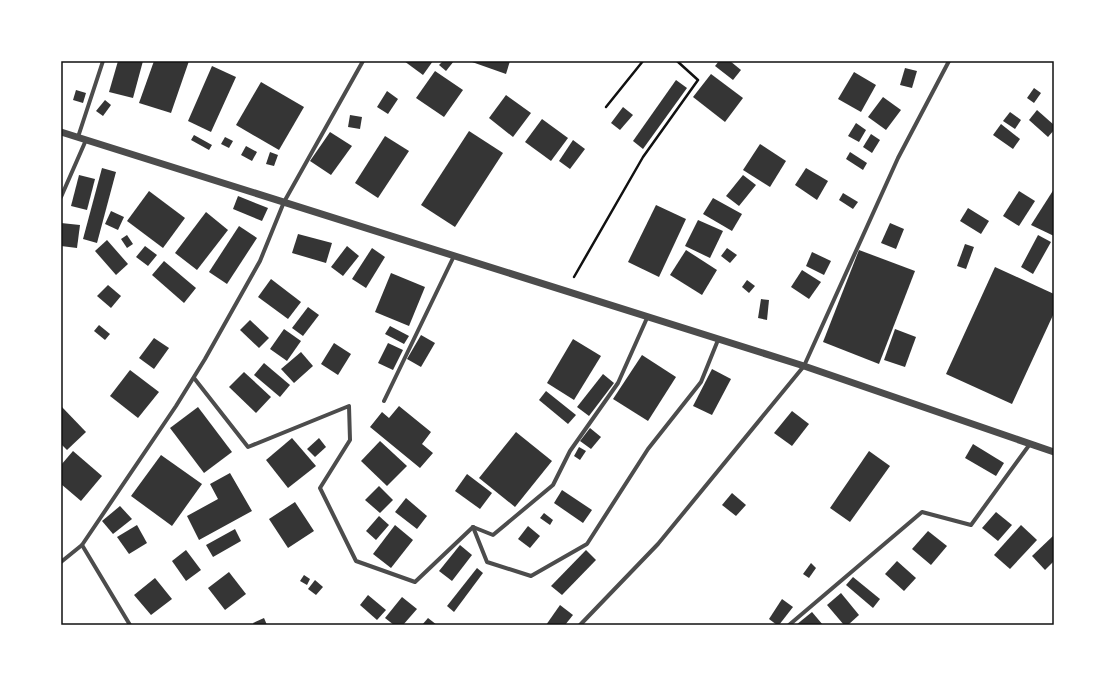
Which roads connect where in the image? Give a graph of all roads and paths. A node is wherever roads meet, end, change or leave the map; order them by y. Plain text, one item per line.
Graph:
1 (103, 61) edge
2 (363, 61) edge
3 (643, 61) edge
4 (677, 61) edge
5 (949, 61) edge
6 (606, 107) dead end
7 (61, 132) edge
8 (78, 137) junction
9 (86, 140) junction
10 (61, 198) edge
11 (284, 202) junction
12 (454, 256) junction
13 (567, 292) junction
14 (647, 318) junction
15 (718, 340) junction
16 (804, 366) junction
17 (194, 378) junction
18 (384, 401) dead end
19 (1030, 444) junction
20 (1054, 452) edge
21 (473, 527) junction
22 (82, 545) junction
23 (61, 562) edge
24 (130, 625) edge
25 (580, 625) edge
26 (789, 625) edge

1 - 8 street
2 - 11 street
3 - 6 path
4 - 13 path
5 - 16 street
7 - 8 street
8 - 9 street
9 - 10 street
9 - 11 street
11 - 12 street
11 - 17 street
12 - 13 street
12 - 18 street
13 - 14 street
14 - 15 street
14 - 21 street
15 - 16 street
15 - 21 street
16 - 19 street
16 - 25 street
17 - 21 street
17 - 22 street
19 - 20 street
19 - 26 street
22 - 23 street
22 - 24 street

